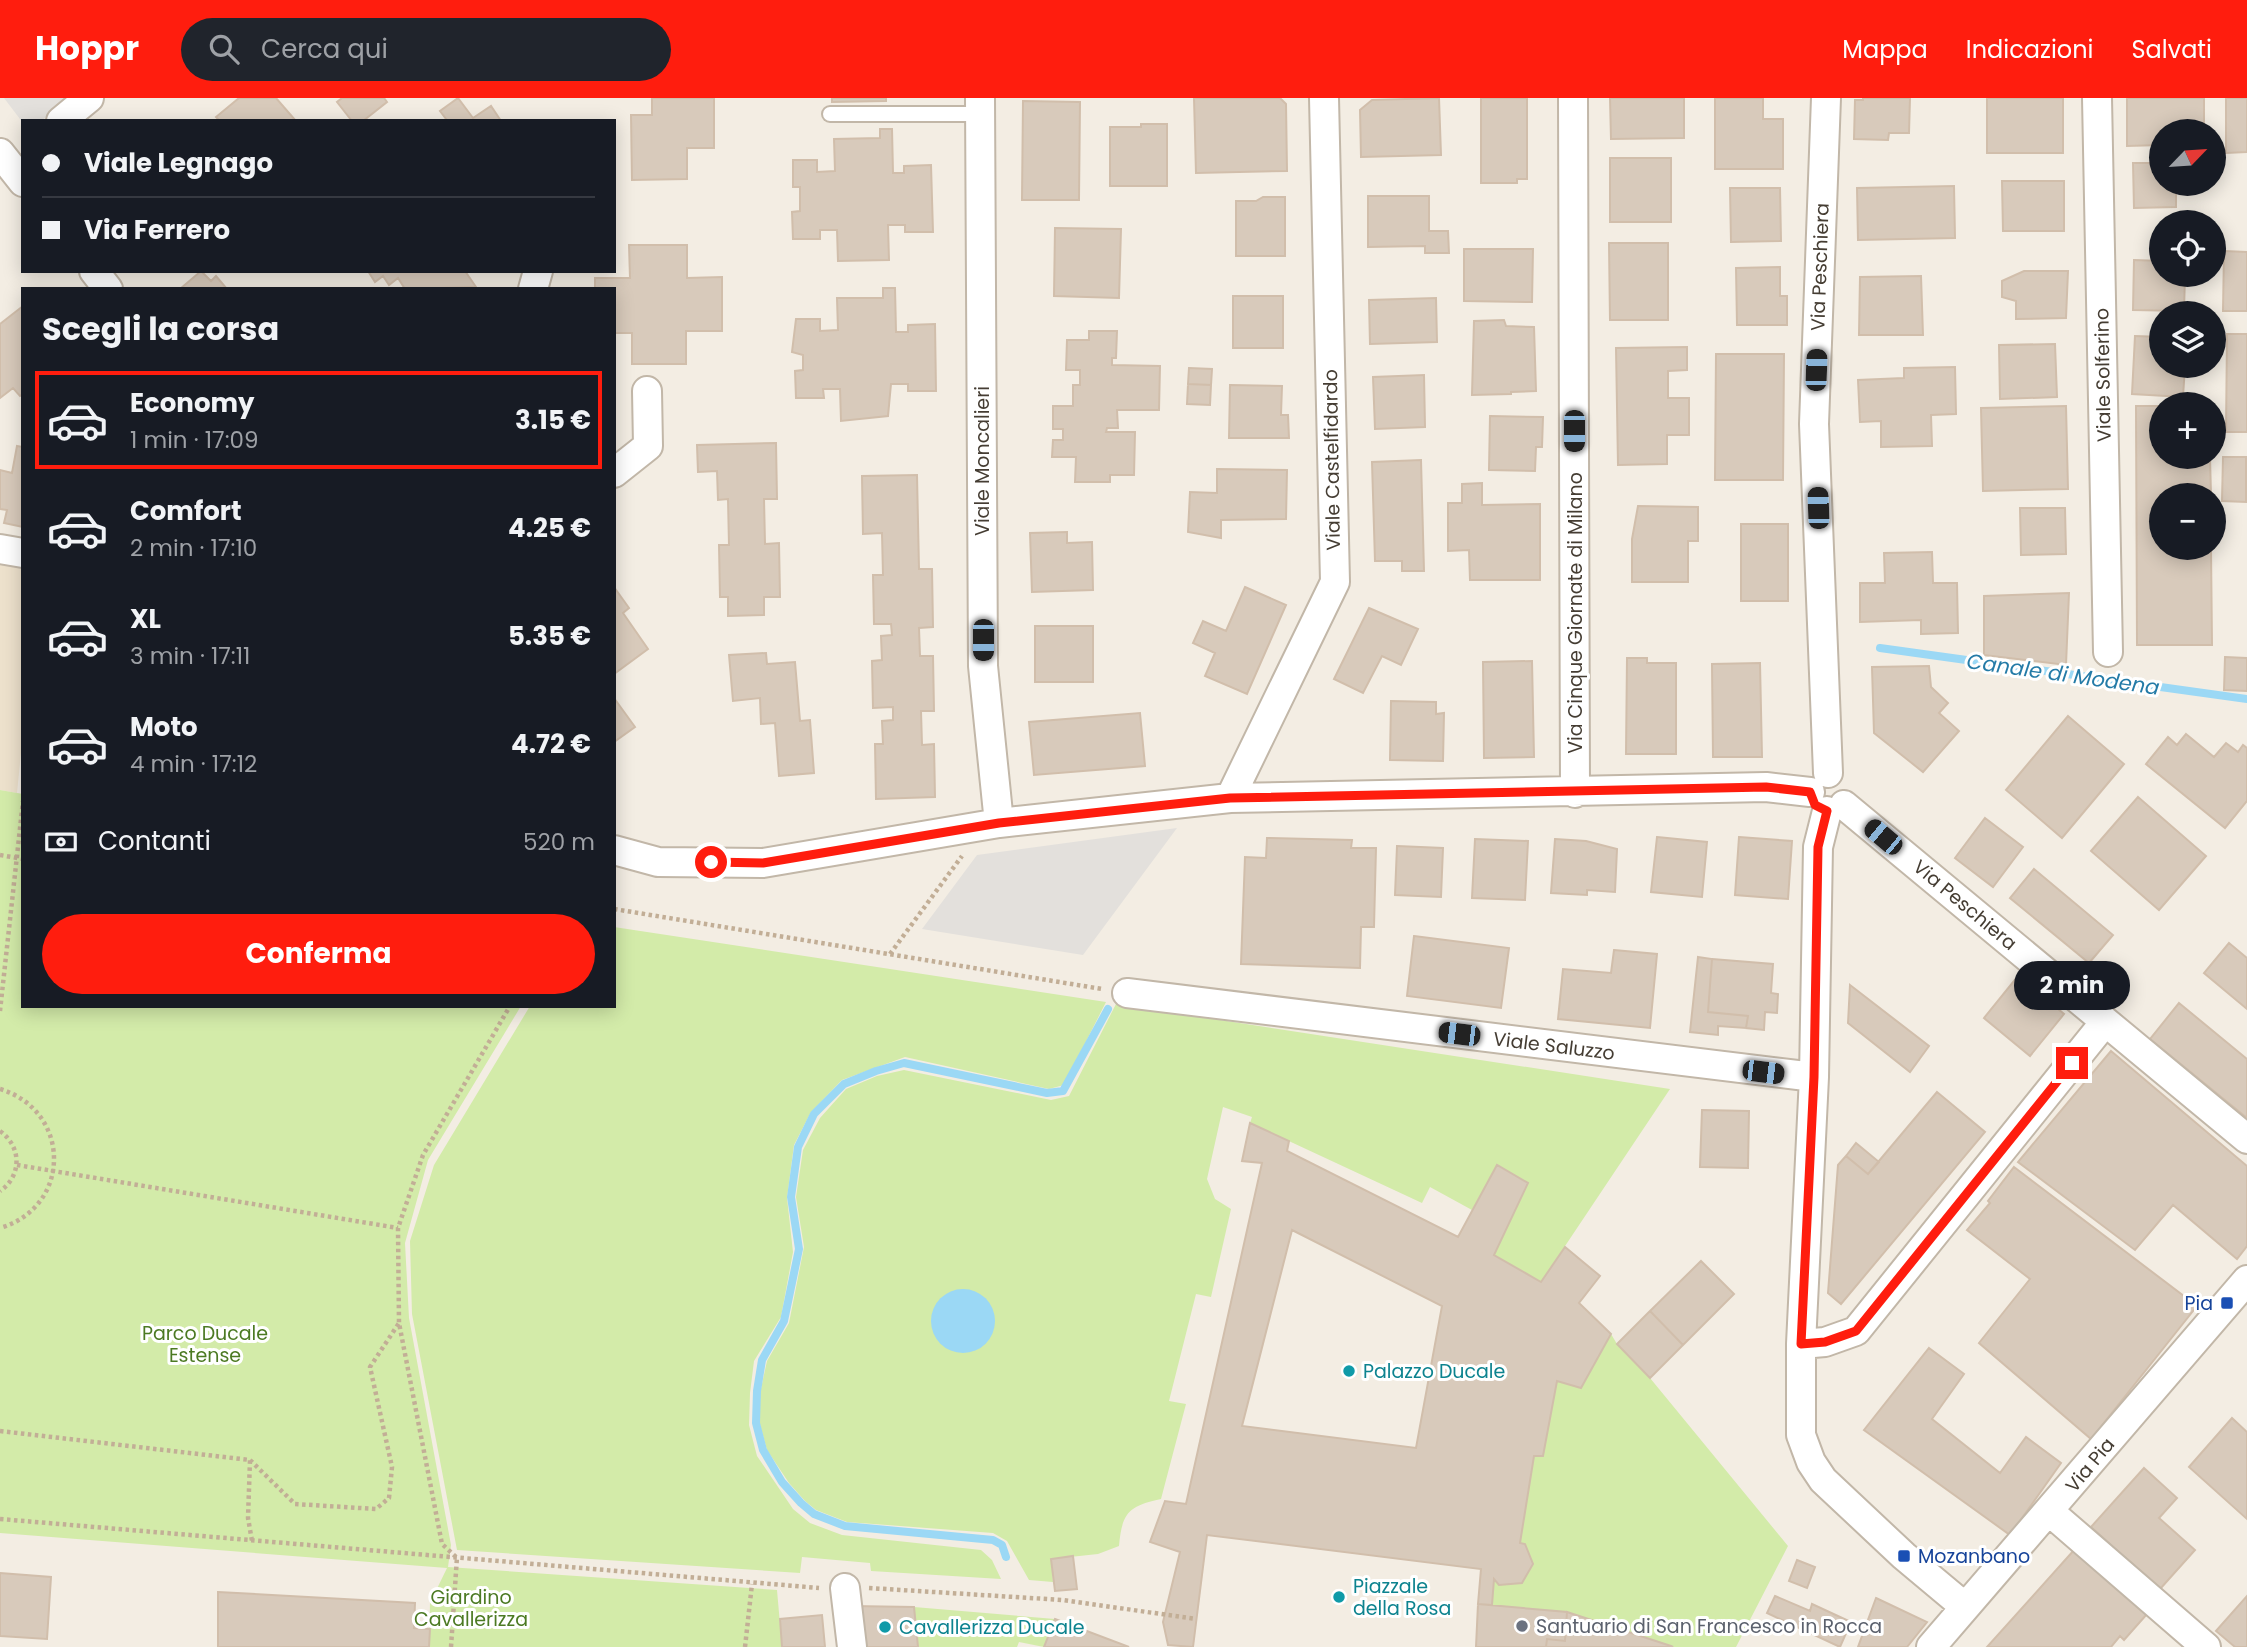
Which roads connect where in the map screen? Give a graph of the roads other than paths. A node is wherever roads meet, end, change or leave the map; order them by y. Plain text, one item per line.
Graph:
1 (89, 98) edge
2 (1325, 98) edge
3 (1573, 98) edge
4 (1826, 98) edge
5 (2097, 98) edge
6 (980, 106) edge
7 (830, 114) dead end
8 (63, 119) edge
9 (648, 391) dead end
10 (616, 471) edge
11 (0, 549) edge
12 (21, 553) edge
13 (2108, 652) dead end
14 (1575, 793) junction
15 (1827, 795) junction
16 (1230, 798) junction
17 (999, 823) junction
18 (616, 851) edge
19 (1127, 993) road end
20 (2105, 1022) junction
21 (1814, 1077) junction
22 (2247, 1139) edge
23 (2247, 1280) edge
24 (1801, 1344) junction
25 (2050, 1512) junction
26 (845, 1588) road end
27 (1965, 1607) junction
28 (1941, 1642) edge
29 (852, 1647) edge
30 (2206, 1647) edge

1 - 8 street
2 - 16 street, Viale Castelfidardo
3 - 14 street, Via Cinque Giornate di Milano
4 - 15 street, Via Peschiera
5 - 13 street, Viale Solferino
6 - 7 lane
6 - 17 street, Viale Moncalieri
9 - 10 street
11 - 12 street
14 - 15 street
14 - 16 street
15 - 20 street, Via Peschiera
15 - 21 street
16 - 17 street
17 - 18 street
19 - 21 street, Viale Saluzzo
20 - 22 street, Via Peschiera
20 - 24 street
21 - 24 street
23 - 25 street, Via Pia
24 - 27 street
25 - 27 street, Via Pia
25 - 30 street
26 - 29 street
27 - 28 street, Via Pia

